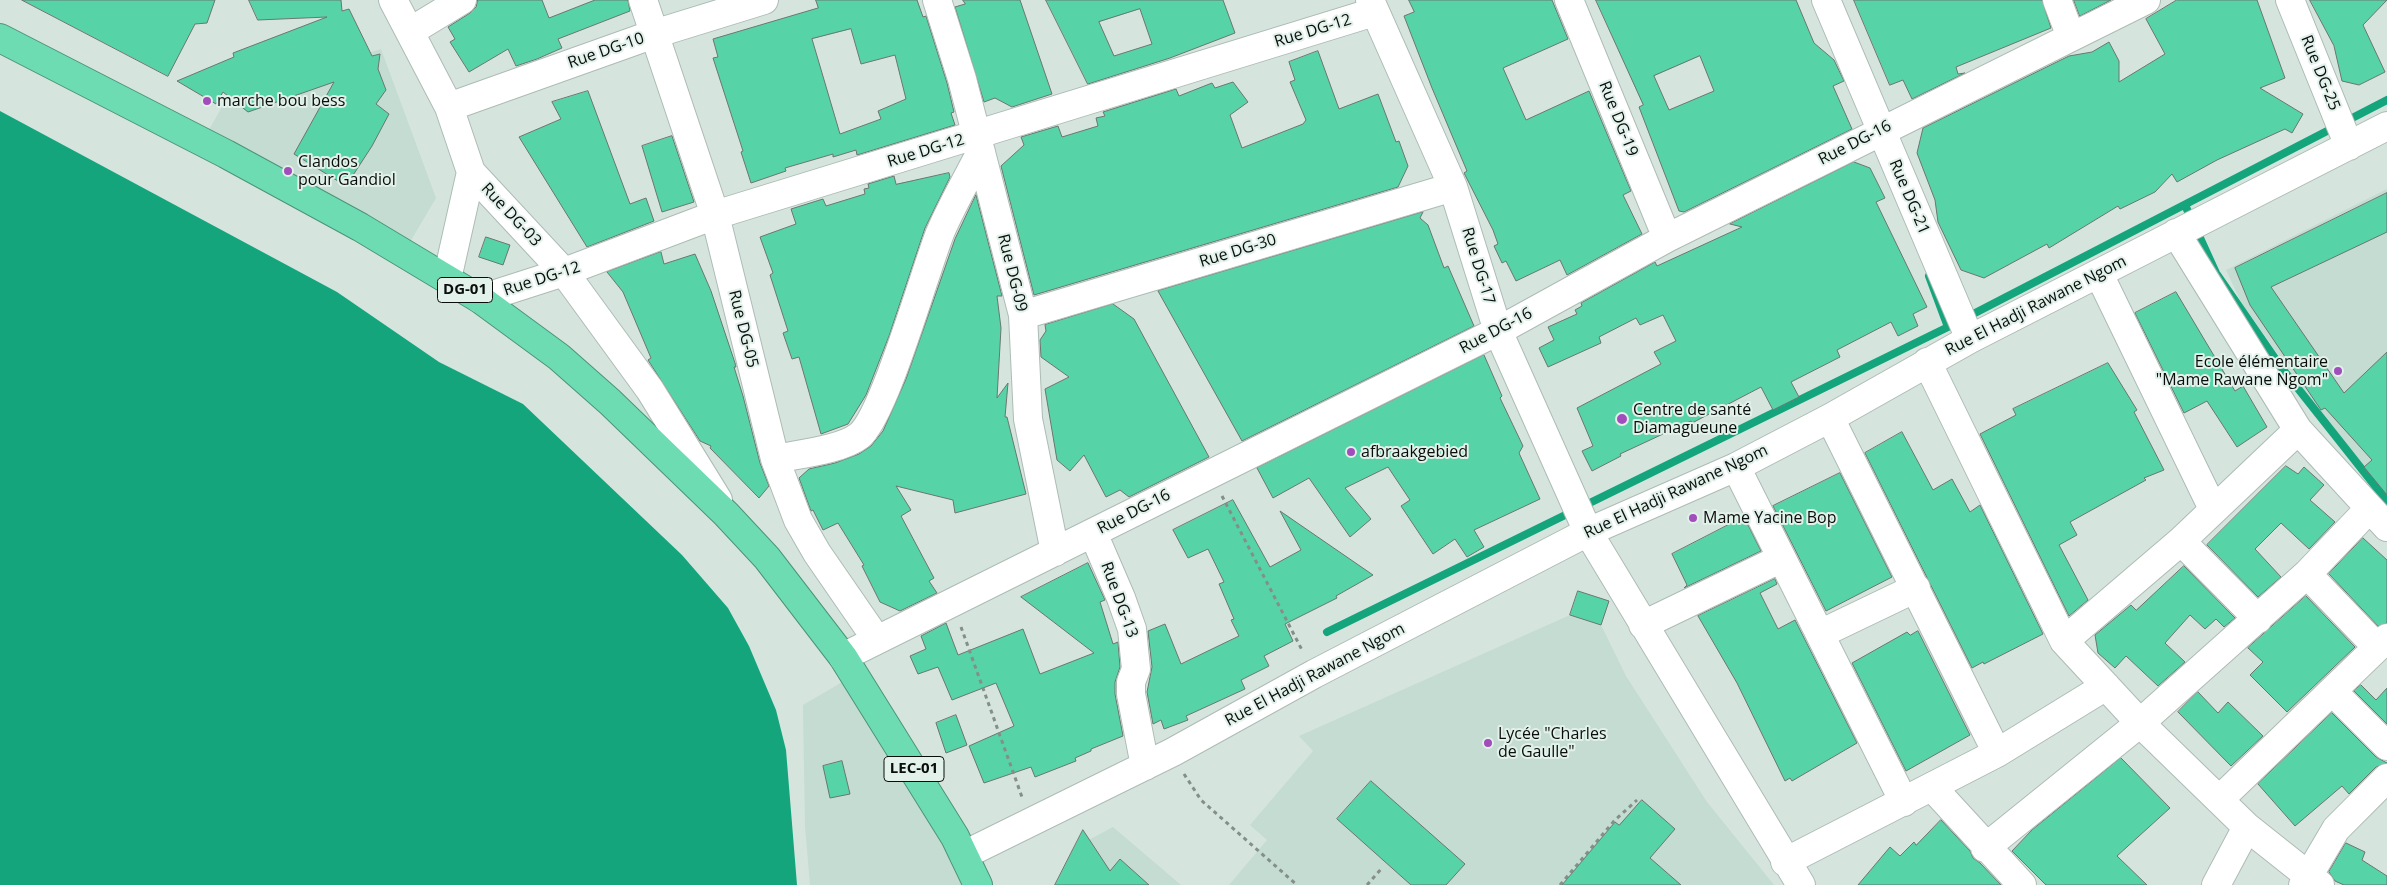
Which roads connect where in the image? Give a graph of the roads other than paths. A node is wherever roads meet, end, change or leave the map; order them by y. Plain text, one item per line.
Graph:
1 (393, 0) edge
2 (462, 0) edge
3 (643, 0) edge
4 (764, 0) edge
5 (937, 0) edge
6 (1569, 0) edge
7 (1826, 0) edge
8 (2057, 0) edge
9 (2146, 0) edge
10 (2290, 0) edge
11 (1372, 6) edge
12 (411, 31) junction
13 (654, 34) junction
14 (2071, 37) junction
15 (0, 38) edge
16 (449, 107) junction
17 (2387, 126) edge
18 (1880, 131) junction
19 (978, 144) junction
20 (2349, 146) junction
21 (471, 172) junction
22 (1453, 187) junction
23 (715, 215) junction
24 (2176, 233) junction
25 (1667, 238) junction
26 (564, 272) junction
27 (2099, 274) junction
28 (447, 279) junction
29 (480, 299) junction
30 (1023, 315) junction
31 (1498, 331) junction
32 (1970, 339) junction
33 (1927, 362) junction
34 (1830, 418) junction
35 (2298, 430) junction
36 (775, 459) junction
37 (1736, 467) junction
38 (2213, 509) junction
39 (726, 514) junction
40 (2378, 518) edge
41 (1588, 532) junction
42 (1093, 533) junction
43 (2181, 540) junction
44 (1055, 552) junction
45 (1780, 559) junction
46 (2307, 574) junction
47 (1916, 588) junction
48 (2258, 619) junction
49 (1643, 625) junction
50 (1820, 634) junction
51 (877, 640) junction
52 (2064, 641) junction
53 (2382, 642) edge
54 (844, 657) junction
55 (2106, 686) junction
56 (2332, 692) junction
57 (2140, 723) junction
58 (2387, 746) edge
59 (1997, 753) junction
60 (1145, 766) junction
61 (2387, 778) edge
62 (1932, 787) junction
63 (2220, 799) junction
64 (1904, 802) junction
65 (2246, 827) junction
66 (1986, 848) junction
67 (964, 855) junction
68 (1786, 862) junction
69 (2310, 882) edge
70 (978, 885) edge
71 (1801, 885) edge
72 (2022, 885) edge
73 (2216, 885) edge

1 - 12 street, Rue DG-03
2 - 12 street
3 - 13 street, Rue DG-05
4 - 13 street, Rue DG-10
5 - 19 street, Rue DG-09
6 - 25 street, Rue DG-19
7 - 18 street, Rue DG-21
8 - 14 street
9 - 14 street, Rue DG-16
10 - 20 street, Rue DG-25
11 - 19 street, Rue DG-12
11 - 22 street, Rue DG-17
12 - 16 street, Rue DG-03
13 - 16 street, Rue DG-10
13 - 23 street, Rue DG-05
14 - 18 street, Rue DG-16
15 - 28 highway, DG-01
16 - 21 street, Rue DG-03
17 - 20 street, Rue El Hadji Rawane Ngom
18 - 25 street, Rue DG-16
18 - 32 street, Rue DG-21
19 - 23 street, Rue DG-12
19 - 30 street, Rue DG-09
19 - 36 street
20 - 24 street, Rue El Hadji Rawane Ngom
21 - 26 street, Rue DG-03
21 - 28 street
22 - 30 street, Rue DG-30
22 - 31 street, Rue DG-17
23 - 26 street, Rue DG-12
23 - 36 street, Rue DG-05
24 - 27 street, Rue El Hadji Rawane Ngom
24 - 35 street
25 - 31 street, Rue DG-16
26 - 29 street, Rue DG-12
26 - 39 street, Rue DG-03
27 - 32 street, Rue El Hadji Rawane Ngom
27 - 38 street
28 - 29 highway, DG-01
29 - 39 highway, DG-01
30 - 44 street, Rue DG-09
31 - 41 street, Rue DG-17
31 - 42 street, Rue DG-16
32 - 33 street, Rue El Hadji Rawane Ngom
33 - 34 street, Rue El Hadji Rawane Ngom
33 - 52 street
34 - 37 street, Rue El Hadji Rawane Ngom
34 - 47 street
35 - 38 street
35 - 40 street
36 - 51 street, Rue DG-05
37 - 41 street, Rue El Hadji Rawane Ngom
37 - 45 street
38 - 43 street
39 - 54 highway, DG-01
40 - 46 street
41 - 49 street, Rue DG-17
41 - 60 street, Rue El Hadji Rawane Ngom
42 - 44 street, Rue DG-16
42 - 60 street, Rue DG-13
43 - 48 street
43 - 52 street
44 - 51 street, Rue DG-16
45 - 49 street
45 - 50 street
46 - 48 street
46 - 53 street
47 - 50 street
47 - 59 street
48 - 57 street
49 - 68 street, Rue DG-17
50 - 64 street
51 - 54 street, Rue DG-16
52 - 55 street
53 - 56 street
54 - 67 highway, LEC-01
55 - 57 street
55 - 59 street
56 - 58 street
56 - 63 street
57 - 63 street
57 - 66 street
59 - 62 street
60 - 67 street, Rue El Hadji Rawane Ngom
61 - 69 street
62 - 64 street
62 - 66 street
63 - 65 street
64 - 68 street
65 - 69 street
65 - 73 street
66 - 72 street
67 - 70 highway, LEC-01
68 - 71 street, Rue DG-17

